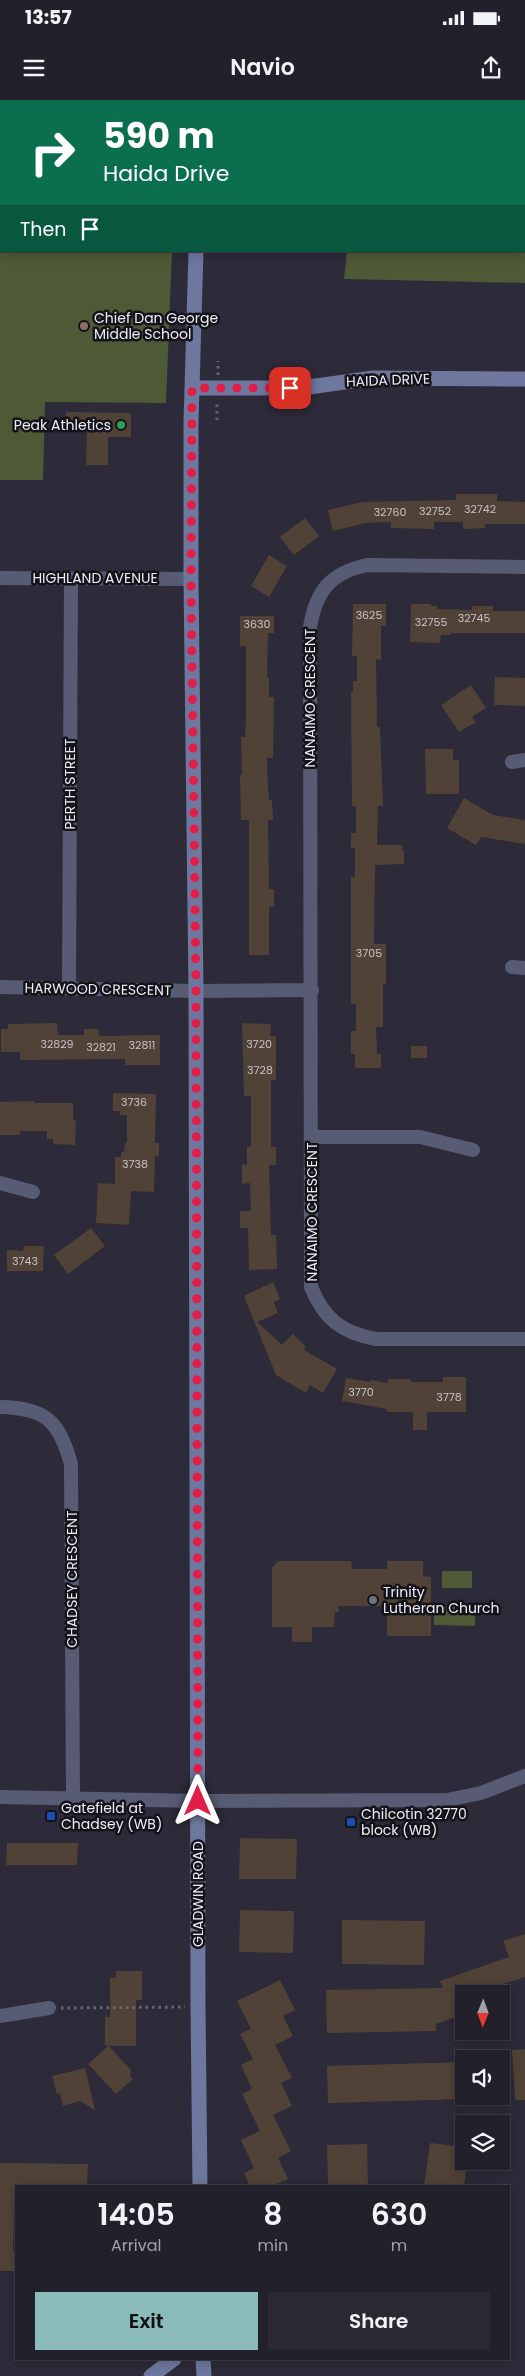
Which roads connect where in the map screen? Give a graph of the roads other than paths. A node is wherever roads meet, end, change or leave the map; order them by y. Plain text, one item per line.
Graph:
1 (196, 252) edge
2 (525, 379) edge
3 (192, 388) junction
4 (525, 567) edge
5 (0, 578) edge
6 (191, 578) junction
7 (71, 579) junction
8 (0, 987) edge
9 (70, 989) junction
10 (312, 990) junction
11 (196, 991) junction
12 (312, 1136) junction
13 (473, 1150) dead end
14 (0, 1182) edge
15 (33, 1192) dead end
16 (525, 1339) edge
17 (0, 1406) edge
18 (525, 1776) edge
19 (0, 1797) edge
20 (73, 1797) junction
21 (198, 1801) junction
22 (49, 2008) road end
23 (0, 2016) edge
24 (200, 2185) edge
25 (173, 2360) edge
26 (203, 2360) edge
27 (151, 2376) edge
28 (204, 2376) edge

1 - 3 main road, GLADWIN ROAD
2 - 3 main road, HAIDA DRIVE
3 - 6 main road, GLADWIN ROAD
4 - 10 street, NANAIMO CRESCENT
5 - 7 street, HIGHLAND AVENUE
6 - 7 street, HIGHLAND AVENUE
6 - 11 main road, GLADWIN ROAD
7 - 9 street, PERTH STREET
8 - 9 street, HARWOOD CRESCENT
9 - 11 street, HARWOOD CRESCENT
10 - 11 street
10 - 12 street, NANAIMO CRESCENT
11 - 21 main road, GLADWIN ROAD
12 - 13 street
12 - 16 street, NANAIMO CRESCENT
14 - 15 street
17 - 20 street, CHADSEY CRESCENT
18 - 21 street
19 - 20 street
20 - 21 street
21 - 24 main road, GLADWIN ROAD
22 - 23 street
25 - 27 main road
26 - 28 main road

